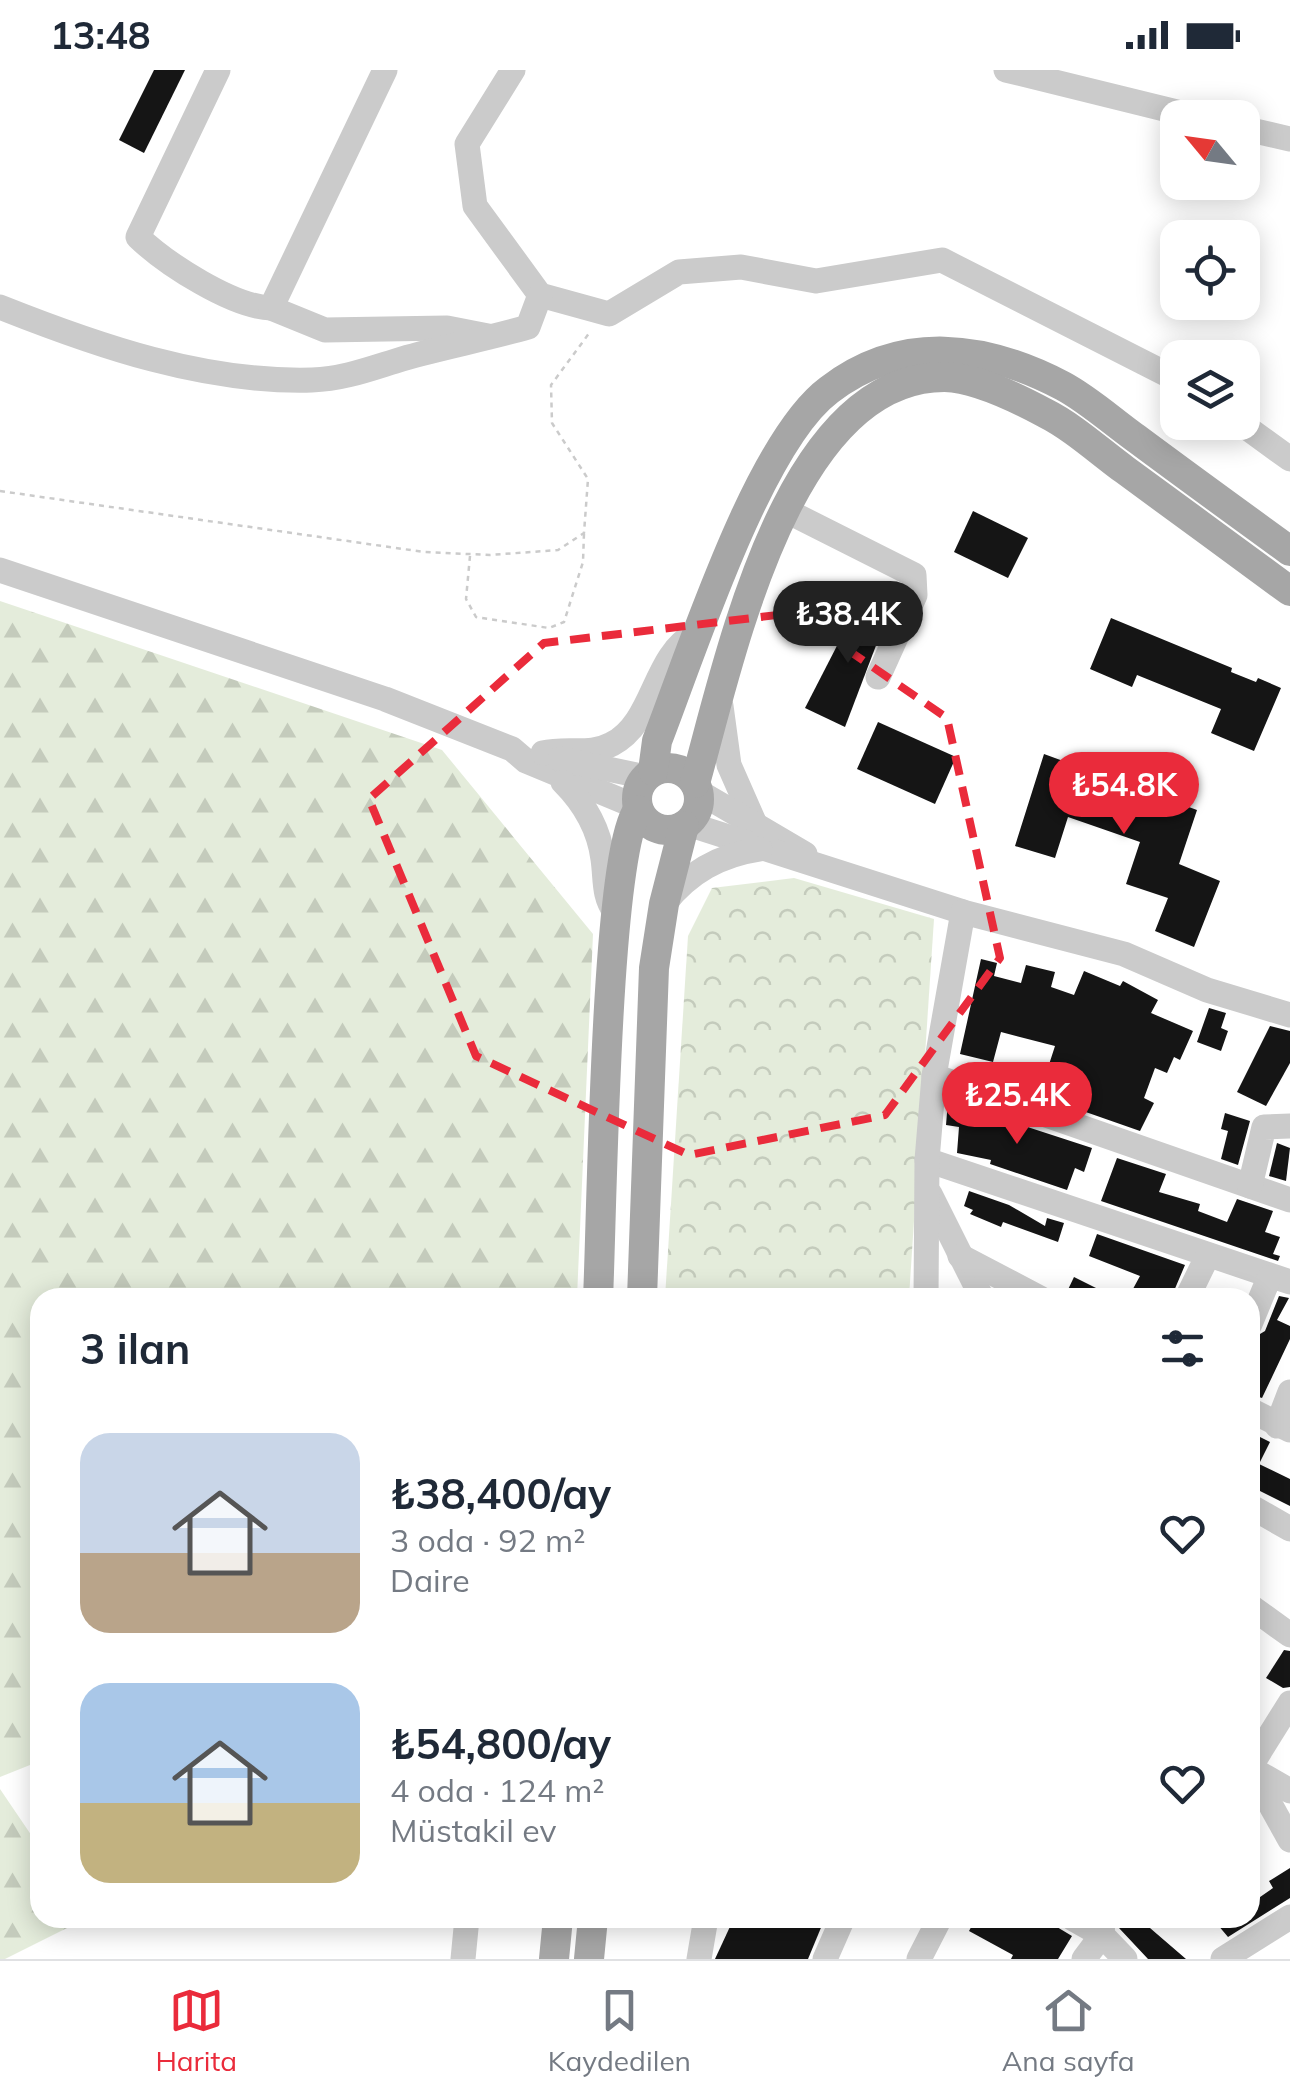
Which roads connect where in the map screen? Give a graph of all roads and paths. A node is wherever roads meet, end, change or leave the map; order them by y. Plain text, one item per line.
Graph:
1 (218, 70) edge
2 (385, 70) edge
3 (513, 70) edge
4 (1006, 70) edge
5 (1160, 108) edge
6 (1260, 132) edge
7 (1290, 139) edge
8 (540, 295) junction
9 (0, 307) edge
10 (271, 308) junction
11 (609, 314) junction
12 (492, 337) junction
13 (1160, 371) edge
14 (1260, 437) edge
15 (1290, 459) edge
16 (0, 492) edge
17 (785, 510) junction
18 (584, 533) junction
19 (1290, 551) edge
20 (470, 554) junction
21 (0, 570) edge
22 (1290, 591) edge
23 (700, 632) junction
24 (878, 678) dead end
25 (720, 694) junction
26 (550, 764) junction
27 (649, 774) junction
28 (697, 787) junction
29 (638, 808) junction
30 (686, 825) junction
31 (757, 836) junction
32 (664, 904) junction
33 (963, 912) junction
34 (617, 916) junction
35 (1290, 1015) edge
36 (934, 1076) junction
37 (1290, 1126) edge
38 (927, 1160) junction
39 (1250, 1186) junction
40 (928, 1189) junction
41 (1290, 1200) edge
42 (960, 1256) junction
43 (1208, 1256) junction
44 (1280, 1280) edge
45 (598, 1288) edge
46 (642, 1288) edge
47 (926, 1288) edge
48 (977, 1288) edge
49 (1021, 1288) edge
50 (1191, 1288) edge
51 (1260, 1309) edge
52 (1290, 1392) edge
53 (1260, 1415) edge
54 (1284, 1428) edge
55 (1260, 1512) edge
56 (1290, 1529) edge
57 (1260, 1614) edge
58 (1290, 1636) edge
59 (1290, 1703) edge
60 (1260, 1752) edge
61 (1260, 1774) edge
62 (1260, 1786) edge
63 (1290, 1790) edge
64 (1290, 1840) edge
65 (1290, 1916) edge
66 (465, 1928) edge
67 (557, 1928) edge
68 (592, 1928) edge
69 (704, 1928) edge
70 (839, 1928) edge
71 (935, 1928) edge
72 (1102, 1928) edge
73 (1104, 1928) edge
74 (463, 1959) edge
75 (554, 1959) edge
76 (590, 1959) edge
77 (699, 1959) edge
78 (825, 1959) edge
79 (919, 1959) edge
80 (1084, 1959) edge
81 (1125, 1959) edge
82 (1223, 1959) edge

1 - 10 street
2 - 10 street
3 - 8 street
4 - 5 street
6 - 7 street
8 - 11 street
8 - 12 street
9 - 12 street
10 - 12 street
11 - 13 street
11 - 18 path
14 - 15 street
16 - 20 path
17 - 22 main road
17 - 24 street
17 - 25 main road
18 - 20 path
18 - 20 path
19 - 23 main road
21 - 26 street
23 - 26 street
23 - 27 main road
25 - 28 main road
25 - 31 street
26 - 27 street
26 - 29 street
26 - 34 street
27 - 28 main road
27 - 29 main road
28 - 30 main road
28 - 31 street
29 - 30 main road
29 - 34 main road
30 - 31 street
30 - 32 main road
31 - 32 street
31 - 33 street
32 - 46 main road
33 - 35 street
33 - 36 street
34 - 45 main road
36 - 38 street
36 - 39 street
37 - 39 street
38 - 40 street
38 - 43 street
39 - 41 street
40 - 42 street
40 - 47 street
42 - 48 street
42 - 49 street
43 - 44 street
43 - 50 street
44 - 51 street
52 - 54 street
53 - 54 street
55 - 56 street
57 - 58 street
59 - 60 street
61 - 63 street
62 - 64 street
65 - 82 street
66 - 74 street
67 - 75 main road
68 - 76 main road
69 - 77 street
70 - 78 street
71 - 79 street
72 - 80 street
73 - 81 street

